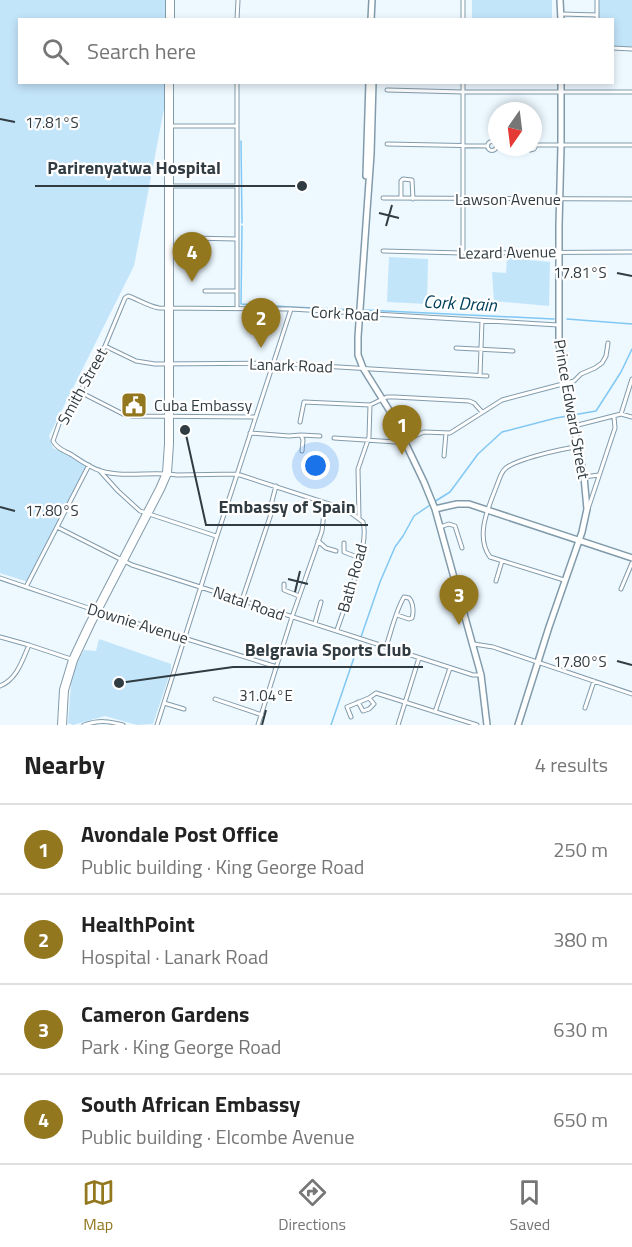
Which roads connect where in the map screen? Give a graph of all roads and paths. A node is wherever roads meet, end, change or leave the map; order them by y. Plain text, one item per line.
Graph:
1 (170, 0) edge
2 (238, 0) edge
3 (373, 0) edge
4 (463, 0) edge
5 (561, 0) edge
6 (597, 0) edge
7 (561, 17) edge
8 (597, 17) edge
9 (170, 18) edge
10 (237, 18) edge
11 (373, 18) edge
12 (463, 18) edge
13 (614, 48) edge
14 (632, 50) edge
15 (169, 84) edge
16 (237, 84) edge
17 (371, 84) edge
18 (463, 84) edge
19 (561, 84) edge
20 (387, 90) dead end
21 (463, 92) junction
22 (561, 92) junction
23 (632, 92) edge
24 (170, 126) junction
25 (236, 126) junction
26 (387, 144) dead end
27 (542, 144) edge
28 (463, 146) junction
29 (487, 146) dead end
30 (561, 146) junction
31 (632, 146) edge
32 (170, 186) junction
33 (237, 186) junction
34 (383, 198) dead end
35 (401, 198) junction
36 (559, 198) junction
37 (412, 199) junction
38 (463, 199) junction
39 (632, 199) edge
40 (191, 238) dead end
41 (236, 239) junction
42 (383, 251) dead end
43 (559, 251) junction
44 (632, 252) edge
45 (462, 253) junction
46 (204, 291) dead end
47 (237, 291) junction
48 (132, 298) joint
49 (237, 308) junction
50 (170, 309) junction
51 (291, 309) junction
52 (359, 314) junction
53 (482, 321) junction
54 (559, 325) junction
55 (609, 343) dead end
56 (105, 346) junction
57 (456, 348) dead end
58 (481, 349) junction
59 (513, 351) dead end
60 (273, 363) junction
61 (170, 364) junction
62 (363, 368) junction
63 (480, 375) junction
64 (487, 376) dead end
65 (632, 379) edge
66 (565, 383) junction
67 (80, 392) junction
68 (383, 399) junction
69 (370, 405) junction
70 (482, 412) junction
71 (621, 414) junction
72 (169, 417) junction
73 (256, 417) junction
74 (614, 417) junction
75 (632, 417) edge
76 (300, 422) dead end
77 (574, 426) junction
78 (250, 433) junction
79 (446, 433) junction
80 (301, 435) junction
81 (320, 436) dead end
82 (334, 438) dead end
83 (368, 440) junction
84 (404, 440) junction
85 (396, 442) dead end
86 (578, 447) junction
87 (302, 451) dead end
88 (444, 456) dead end
89 (89, 465) junction
90 (99, 470) junction
91 (167, 473) junction
92 (237, 474) junction
93 (599, 475) junction
94 (584, 477) junction
95 (276, 486) junction
96 (325, 503) junction
97 (435, 509) junction
98 (488, 511) junction
99 (148, 514) junction
100 (586, 516) junction
101 (359, 518) junction
102 (440, 526) junction
103 (57, 527) junction
104 (216, 537) junction
105 (579, 540) junction
106 (318, 541) junction
107 (344, 543) dead end
108 (462, 548) dead end
109 (336, 551) dead end
110 (360, 558) junction
111 (632, 558) edge
112 (123, 561) junction
113 (502, 561) junction
114 (632, 563) edge
115 (0, 578) edge
116 (564, 580) junction
117 (496, 581) dead end
118 (284, 584) dead end
119 (202, 586) junction
120 (26, 587) junction
121 (621, 589) dead end
122 (299, 596) junction
123 (242, 600) junction
124 (321, 602) dead end
125 (97, 611) junction
126 (397, 615) junction
127 (292, 617) junction
128 (315, 624) junction
129 (337, 630) junction
130 (0, 637) edge
131 (185, 638) junction
132 (472, 644) junction
133 (29, 645) junction
134 (386, 647) junction
135 (419, 658) junction
136 (73, 660) junction
137 (538, 663) junction
138 (277, 666) junction
139 (450, 668) junction
140 (481, 675) junction
141 (594, 681) junction
142 (0, 686) edge
143 (632, 694) edge
144 (369, 698) junction
145 (215, 699) dead end
146 (358, 702) junction
147 (406, 702) junction
148 (164, 703) junction
149 (585, 708) dead end
150 (184, 709) dead end
151 (435, 712) junction
152 (262, 715) junction
153 (351, 717) dead end
154 (62, 725) edge
155 (84, 725) edge
156 (123, 725) edge
157 (157, 725) edge
158 (258, 725) edge
159 (398, 725) edge
160 (477, 725) edge
161 (487, 725) edge
162 (518, 725) edge

1 - 9 highway
2 - 10 street
3 - 11 main road
4 - 12 street
5 - 7 main road
6 - 8 street
7 - 8 street
13 - 14 street
15 - 24 highway
16 - 25 street
17 - 52 main road
18 - 21 street
19 - 22 main road, Prince Edward Street
20 - 21 street
21 - 22 street
21 - 28 street
22 - 23 street
22 - 30 main road, Prince Edward Street
24 - 25 street
24 - 32 highway
25 - 33 street
26 - 28 street
27 - 30 street
28 - 29 street
28 - 38 street
30 - 31 street
30 - 36 main road, Prince Edward Street
32 - 33 street
32 - 50 highway
33 - 41 street
34 - 35 street, Lawson Avenue
35 - 37 street, Lawson Avenue
35 - 37 street
36 - 38 street, Lawson Avenue
36 - 39 street, Lawson Avenue
36 - 43 main road, Prince Edward Street
37 - 38 street, Lawson Avenue
38 - 45 street
40 - 41 street
41 - 47 street
42 - 45 street, Lezard Avenue
43 - 44 street, Lezard Avenue
43 - 45 street, Lezard Avenue
43 - 54 main road, Prince Edward Street
46 - 47 street
47 - 49 street
48 - 50 street, Cork Road
48 - 56 street, Smith Street
49 - 50 street, Cork Road
49 - 51 street, Cork Road
50 - 61 highway
51 - 52 street, Cork Road
51 - 60 street
52 - 53 street, Cork Road
52 - 62 main road
53 - 54 street, Cork Road
53 - 58 street
54 - 66 main road, Prince Edward Street
55 - 66 street
56 - 61 street, Lanark Road
56 - 67 street, Smith Street
57 - 58 street
58 - 59 street
58 - 63 street
60 - 61 street, Lanark Road
60 - 62 street, Lanark Road
60 - 73 street
61 - 72 highway
62 - 63 street, Lanark Road
62 - 68 main road
63 - 64 street, Lanark Road
65 - 71 street
66 - 70 street
66 - 77 main road, Prince Edward Street
67 - 72 street
67 - 89 street, Smith Street
68 - 69 street
68 - 70 street
68 - 84 main road
69 - 76 street
69 - 83 street
70 - 79 street
71 - 74 street
71 - 75 street
72 - 73 street
72 - 91 highway
73 - 78 street
74 - 77 street
74 - 93 street
77 - 86 main road, Prince Edward Street
78 - 80 street
78 - 92 street
79 - 84 street
79 - 88 street
80 - 81 street
80 - 87 street
82 - 83 street
83 - 85 street
83 - 101 street
84 - 97 main road
86 - 94 main road, Prince Edward Street
86 - 98 street
89 - 90 street, Bath Road
89 - 103 street
90 - 91 street, Bath Road
90 - 99 street
91 - 92 street, Bath Road
91 - 99 highway
92 - 95 street, Bath Road
92 - 104 street
93 - 94 street
93 - 100 street
94 - 100 main road, Prince Edward Street
95 - 96 street, Bath Road
95 - 123 street
96 - 101 street, Bath Road
96 - 106 street
97 - 98 main road
97 - 102 main road
98 - 105 main road
98 - 113 street
99 - 104 street
99 - 112 highway
100 - 105 main road, Prince Edward Street
101 - 110 street, Bath Road
102 - 108 street
102 - 132 main road
103 - 112 street, Natal Road
103 - 120 street
104 - 119 street
105 - 111 main road
105 - 116 main road, Prince Edward Street
106 - 109 street
106 - 122 street
107 - 110 street
110 - 129 street, Bath Road
112 - 119 street, Natal Road
112 - 125 highway
113 - 116 street
113 - 117 street
114 - 121 street
115 - 120 street, Downie Avenue
116 - 137 main road, Prince Edward Street
118 - 122 street
119 - 123 street, Natal Road
119 - 131 street
120 - 125 street, Downie Avenue
122 - 127 street
123 - 127 street, Natal Road
124 - 128 street
125 - 131 street, Downie Avenue
125 - 136 highway
126 - 126 street
126 - 134 street
127 - 128 street, Natal Road
127 - 138 street
128 - 129 street, Natal Road
129 - 134 street, Natal Road
130 - 133 street
131 - 138 street, Downie Avenue
131 - 148 street
132 - 137 street
132 - 140 main road
133 - 136 street
133 - 142 street
134 - 135 street, Natal Road
135 - 139 street, Natal Road
135 - 147 street
136 - 154 highway
137 - 141 street
137 - 162 main road, Prince Edward Street
138 - 152 street
139 - 140 street, Natal Road
139 - 151 street
140 - 161 main road
141 - 143 street
141 - 149 street
144 - 146 street
144 - 146 street
144 - 147 street
145 - 152 street
146 - 153 street
147 - 151 street
147 - 159 street
148 - 150 street
148 - 157 street
151 - 160 street
152 - 158 street
155 - 156 street

